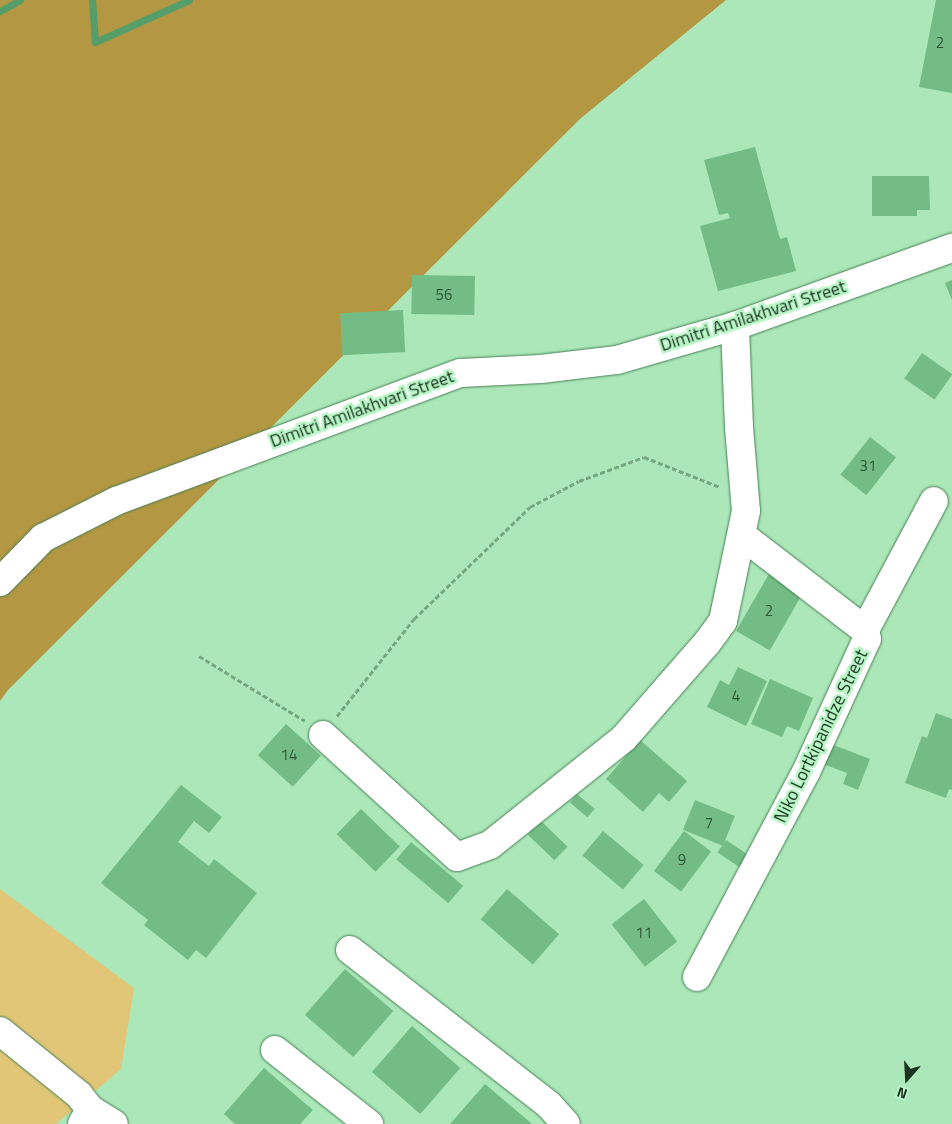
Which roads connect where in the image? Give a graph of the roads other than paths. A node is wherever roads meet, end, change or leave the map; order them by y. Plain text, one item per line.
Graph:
1 (952, 248) edge
2 (735, 326) junction
3 (934, 501) dead end
4 (743, 536) junction
5 (0, 582) edge
6 (865, 630) junction
7 (323, 735) road end
8 (350, 950) dead end
9 (697, 976) dead end
10 (0, 1031) edge
11 (275, 1050) dead end
12 (86, 1116) edge
13 (114, 1124) edge
14 (369, 1124) edge
15 (566, 1124) edge

1 - 2 street, Dimitri Amilakhvari Street
2 - 4 street
2 - 5 street, Dimitri Amilakhvari Street
3 - 6 street
4 - 6 street, Niko Lortkipanidze Street
4 - 7 street
6 - 9 street, Niko Lortkipanidze Street
8 - 15 street
10 - 12 street
11 - 14 street
12 - 13 street

